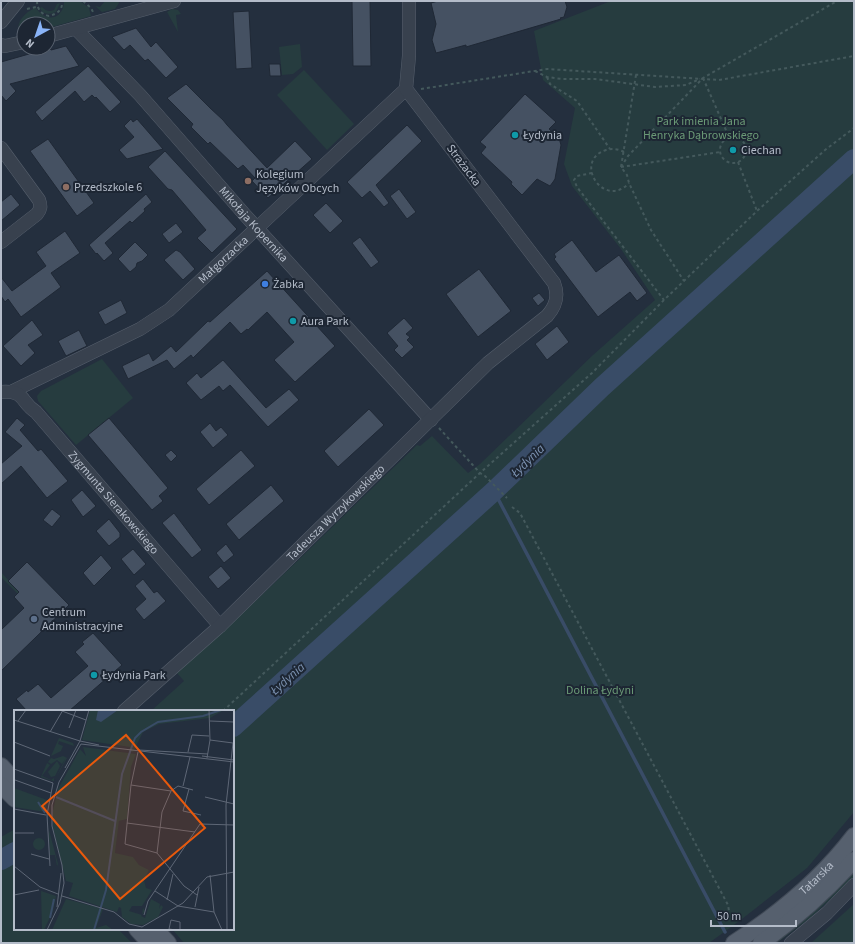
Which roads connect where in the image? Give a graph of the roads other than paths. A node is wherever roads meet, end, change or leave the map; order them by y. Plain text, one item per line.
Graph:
1 (18, 1) edge
2 (174, 1) edge
3 (409, 1) edge
4 (1, 22) edge
5 (76, 29) junction
6 (56, 34) edge
7 (16, 44) edge
8 (1, 45) edge
9 (406, 89) junction
10 (1, 148) edge
11 (258, 229) junction
12 (1, 242) edge
13 (547, 316) joint
14 (7, 391) edge
15 (431, 420) junction
16 (220, 626) junction
17 (125, 710) edge
18 (1, 766) edge
19 (7, 789) edge
20 (854, 836) edge
21 (854, 860) edge
22 (854, 885) edge
23 (138, 930) edge
24 (156, 930) edge
25 (150, 943) edge
26 (168, 943) edge
27 (734, 943) edge
28 (761, 943) edge
29 (790, 943) edge

1 - 4 street
2 - 5 street
3 - 9 street
5 - 6 street
5 - 11 street, Mikołaja Kopernika
7 - 8 street
9 - 11 street, Małgorzacka
9 - 13 street, Strażacka
10 - 12 street
11 - 14 street, Małgorzacka
11 - 15 street, Mikołaja Kopernika
13 - 15 street, Tadeusza Wyrzykowskiego
14 - 16 street, Zygmunta Sierakowskiego
15 - 16 street, Tadeusza Wyrzykowskiego
16 - 17 street, Tadeusza Wyrzykowskiego
18 - 19 main road
20 - 27 main road, Tatarska
21 - 28 main road, Tatarska
22 - 29 street
23 - 25 main road
24 - 26 main road

